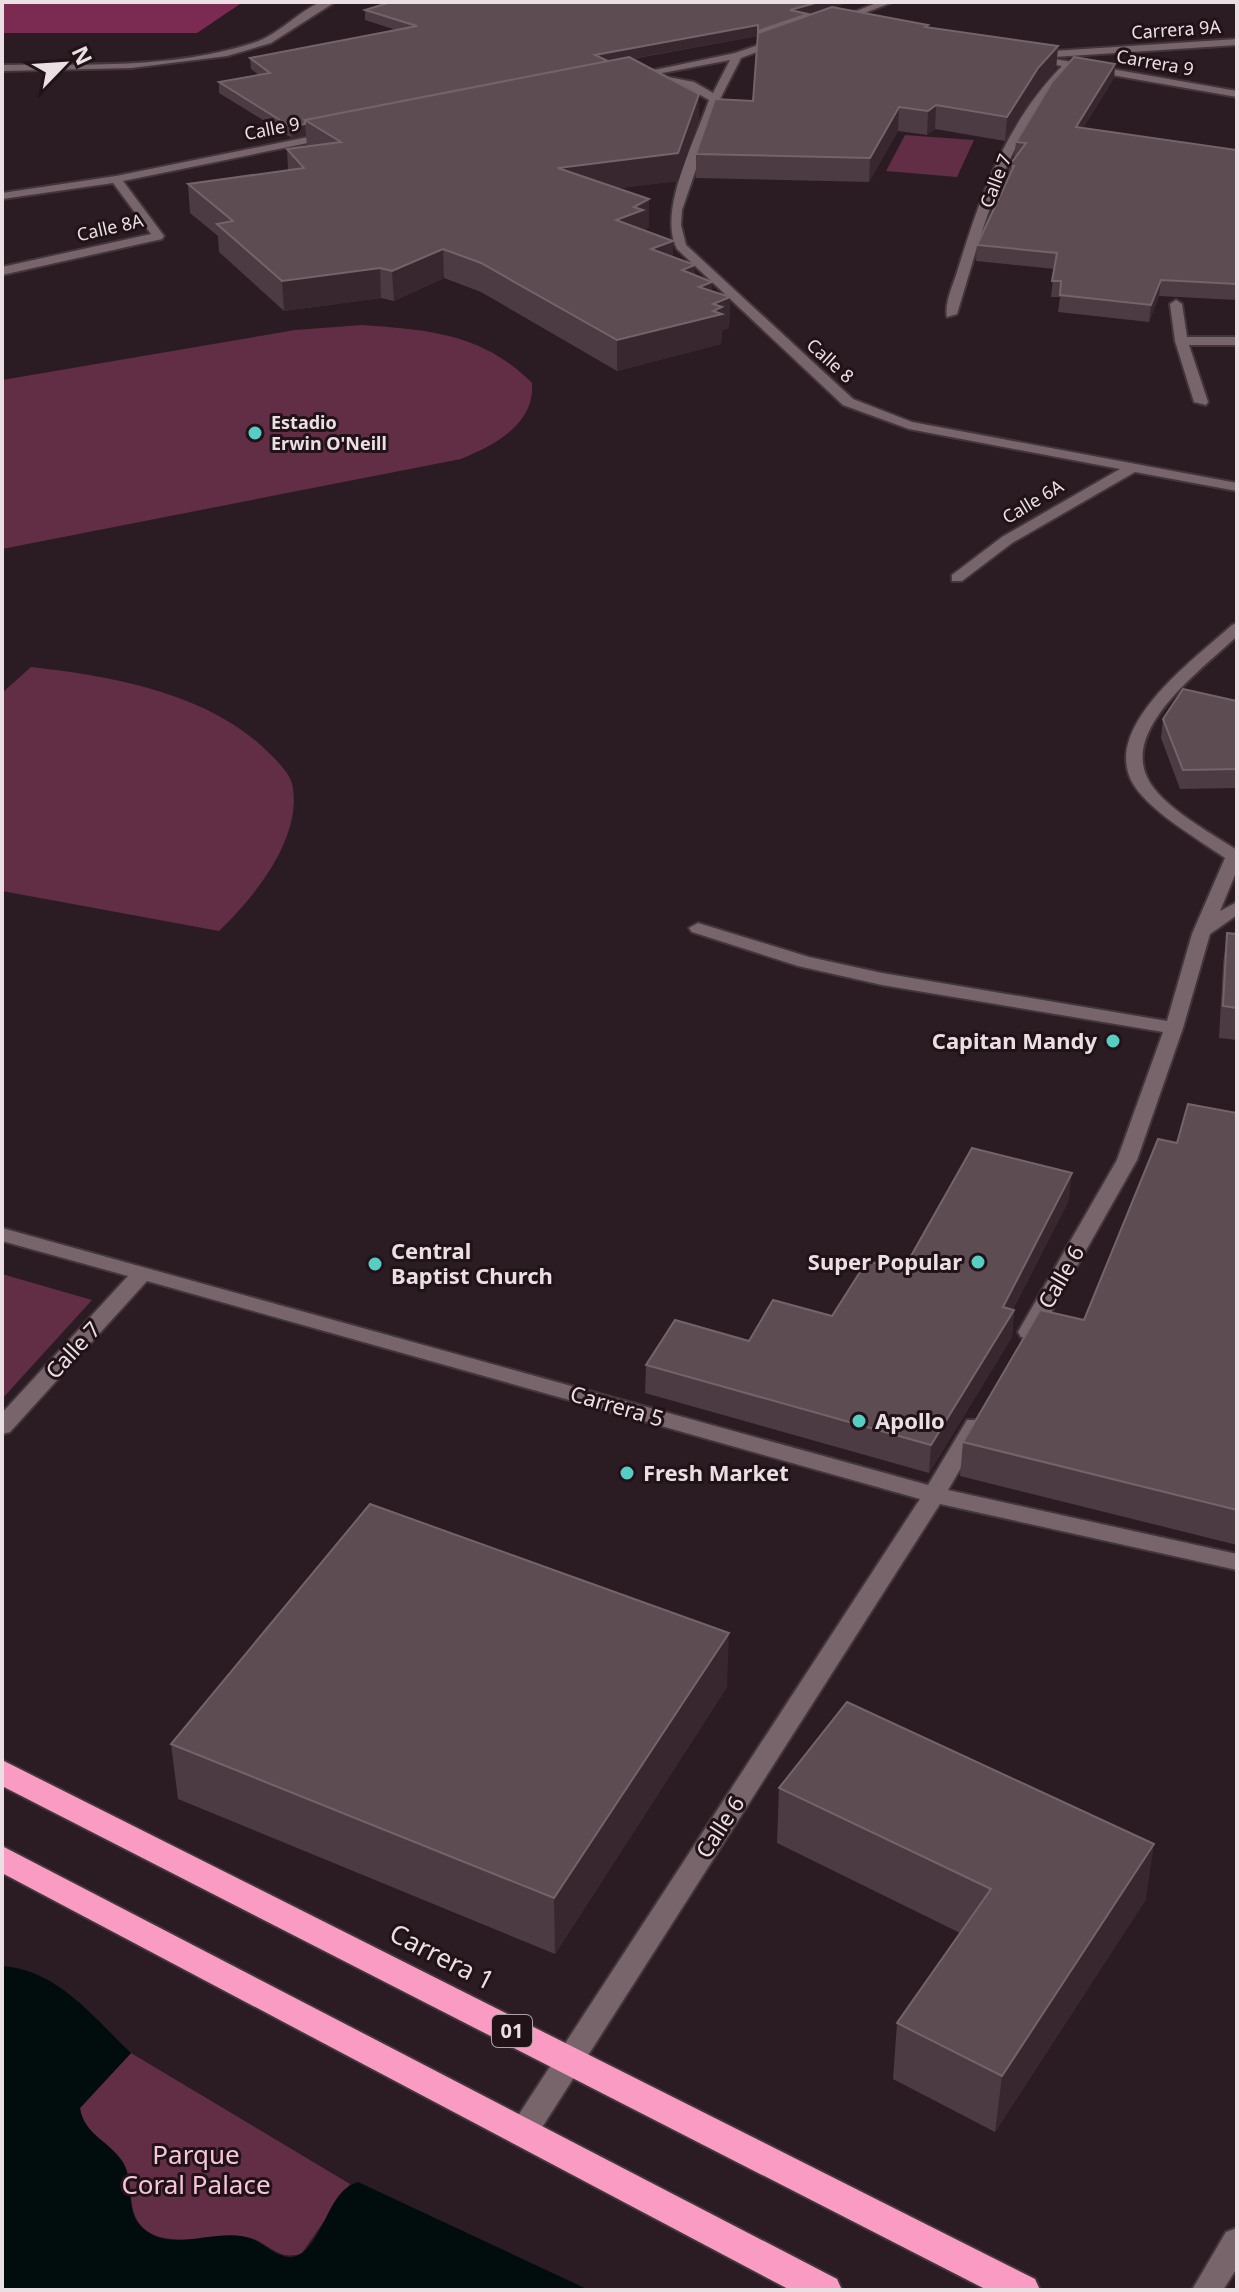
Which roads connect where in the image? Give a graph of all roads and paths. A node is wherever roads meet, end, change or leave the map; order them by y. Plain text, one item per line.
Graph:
1 (330, 2) edge
2 (888, 2) edge
3 (831, 23) junction
4 (818, 27) edge
5 (860, 28) edge
6 (791, 37) edge
7 (1237, 42) edge
8 (737, 56) junction
9 (1022, 56) joint
10 (1070, 64) junction
11 (2, 68) edge
12 (1237, 94) edge
13 (715, 99) junction
14 (347, 132) edge
15 (116, 179) junction
16 (2, 196) edge
17 (2, 271) edge
18 (1176, 304) dead end
19 (951, 314) dead end
20 (1181, 341) junction
21 (1237, 341) edge
22 (1201, 402) dead end
23 (1134, 467) junction
24 (1237, 487) edge
25 (957, 578) dead end
26 (1237, 628) edge
27 (1236, 857) edge
28 (1237, 907) edge
29 (698, 928) dead end
30 (1201, 934) junction
31 (1174, 1028) junction
32 (2, 1234) edge
33 (143, 1273) junction
34 (1014, 1358) edge
35 (990, 1399) edge
36 (2, 1427) edge
37 (934, 1495) junction
38 (1237, 1562) edge
39 (2, 1772) edge
40 (2, 1858) edge
41 (570, 2060) junction
42 (522, 2134) junction
43 (1237, 2241) edge
44 (824, 2290) edge
45 (1022, 2290) edge
46 (1207, 2290) edge

1 - 11 street
2 - 3 street
3 - 4 street
3 - 5 street
6 - 8 street
7 - 9 street, Carrera 9A
8 - 13 street, Calle 8
8 - 13 street
9 - 10 street, Carrera 9
10 - 12 street, Carrera 9
10 - 19 street, Calle 7
13 - 23 street, Calle 8
14 - 15 street, Calle 9
15 - 16 street, Calle 9
15 - 17 street, Calle 8A
18 - 20 street
20 - 21 street
20 - 22 street
23 - 24 street, Calle 8
23 - 25 street, Calle 6A
26 - 27 street, Calle 6
27 - 30 street, Calle 6
28 - 30 street
29 - 31 street
30 - 31 street, Calle 6
31 - 34 street, Calle 6
32 - 33 street, Carrera 5
33 - 36 street, Calle 7
33 - 37 street, Carrera 5
35 - 37 street, Calle 6
37 - 38 street, Carrera 5
37 - 41 street, Calle 6
39 - 41 highway, Carrera 1 / 01
40 - 42 highway
41 - 42 street, Calle 6
41 - 45 highway, Carrera 1 / 01
42 - 44 highway
43 - 46 street

